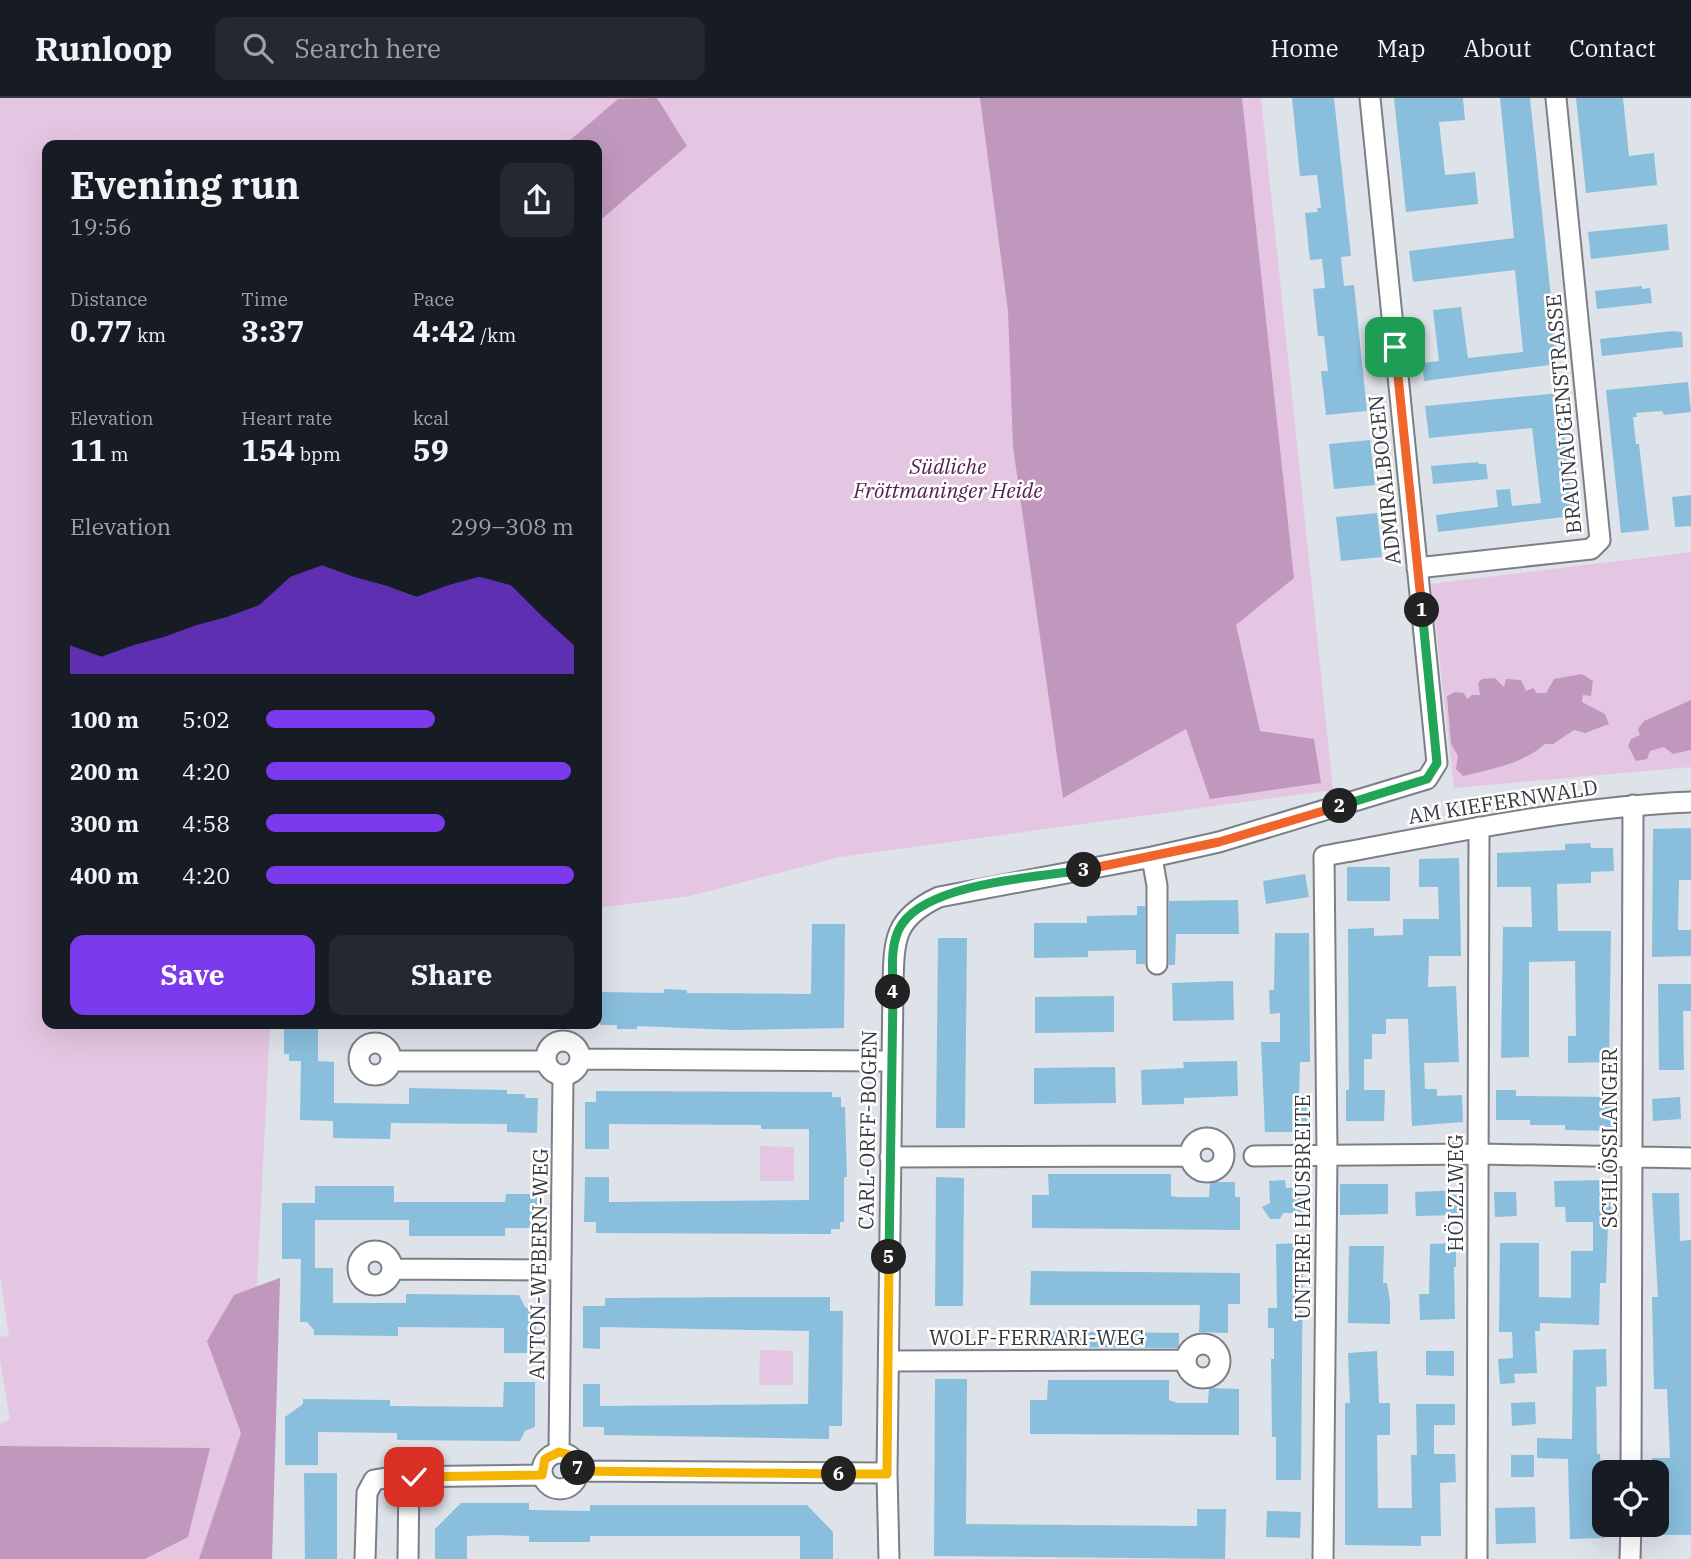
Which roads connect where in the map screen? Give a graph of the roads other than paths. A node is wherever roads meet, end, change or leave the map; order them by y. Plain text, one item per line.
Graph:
1 (1370, 98) edge
2 (1556, 98) edge
3 (1417, 568) junction
4 (1691, 803) edge
5 (1633, 805) junction
6 (1479, 827) junction
7 (1324, 856) joint
8 (1152, 857) junction
9 (1157, 964) dead end
10 (580, 1059) junction
11 (391, 1061) dead end
12 (546, 1061) junction
13 (891, 1061) junction
14 (563, 1076) junction
15 (1327, 1154) junction
16 (1479, 1154) junction
17 (1190, 1156) dead end
18 (1254, 1156) dead end
19 (890, 1157) junction
20 (1634, 1157) junction
21 (1691, 1157) edge
22 (392, 1269) dead end
23 (561, 1270) junction
24 (1186, 1360) dead end
25 (889, 1361) junction
26 (559, 1452) junction
27 (1631, 1460) edge
28 (578, 1471) junction
29 (887, 1474) junction
30 (542, 1475) junction
31 (409, 1478) junction
32 (1631, 1537) edge
33 (365, 1559) edge
34 (408, 1559) edge
35 (889, 1559) edge
36 (1323, 1559) edge
37 (1477, 1559) edge
38 (1630, 1559) edge

1 - 3 street, ADMIRALBOGEN
2 - 3 street, BRAUNAUGENSTRASSE
3 - 8 street, ADMIRALBOGEN
4 - 5 street, AM KIEFERNWALD
5 - 6 street, AM KIEFERNWALD
5 - 20 street, SCHLÖSSLANGER
6 - 7 street, AM KIEFERNWALD
6 - 16 street, HÖLZLWEG
7 - 15 street, UNTERE HAUSBREITE
8 - 9 street
8 - 13 street, CARL-ORFF-BOGEN
10 - 12 street
10 - 13 street
10 - 14 street
11 - 12 street
12 - 14 street
13 - 19 street, CARL-ORFF-BOGEN
14 - 23 street, ANTON-WEBERN-WEG
15 - 16 street
15 - 18 street
15 - 36 street, UNTERE HAUSBREITE
16 - 20 street
16 - 37 street, HÖLZLWEG
17 - 19 street
19 - 25 street, CARL-ORFF-BOGEN
20 - 21 street
20 - 27 street, SCHLÖSSLANGER
22 - 23 street
23 - 26 street, ANTON-WEBERN-WEG
24 - 25 street, WOLF-FERRARI-WEG
25 - 29 street, CARL-ORFF-BOGEN
26 - 28 street
26 - 30 street
28 - 29 street
28 - 30 street
29 - 35 street, CARL-ORFF-BOGEN
30 - 31 street
31 - 33 street
31 - 34 street
32 - 38 street

